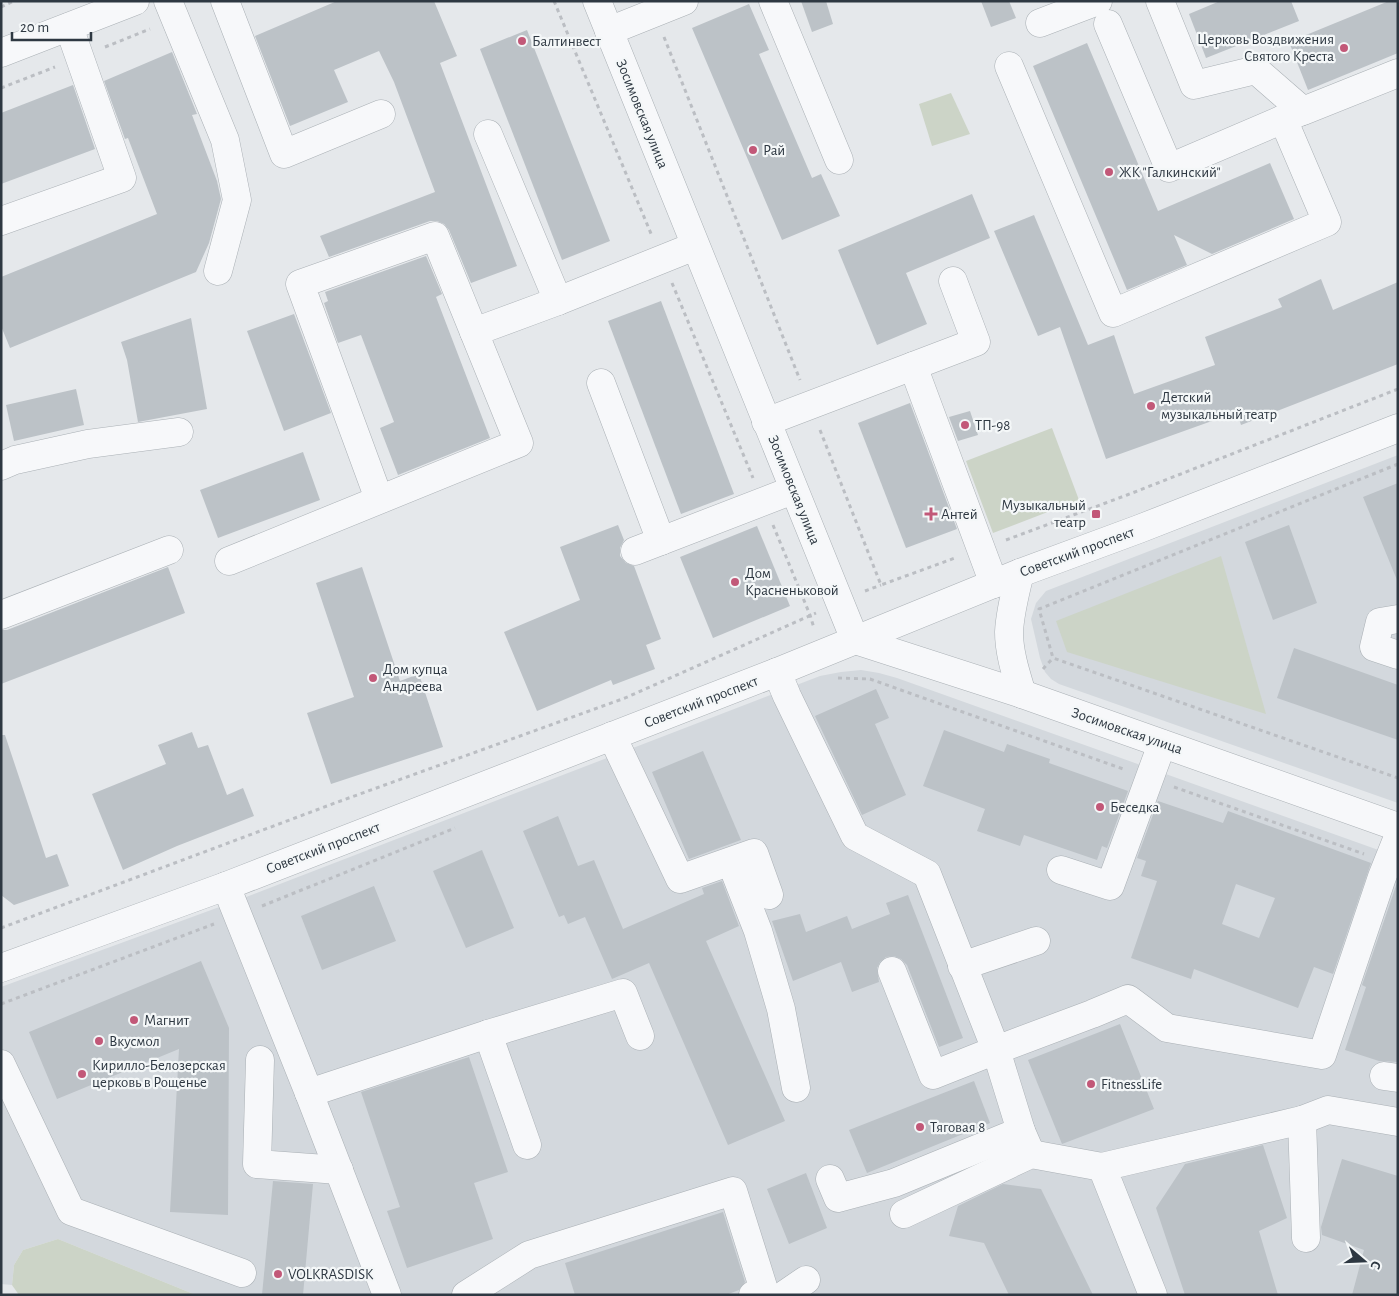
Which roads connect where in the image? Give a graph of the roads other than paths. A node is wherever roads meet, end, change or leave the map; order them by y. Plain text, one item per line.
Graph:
1 (225, 1) edge
2 (597, 1) edge
3 (684, 1) edge
4 (773, 1) edge
5 (1160, 1) edge
6 (131, 2) edge
7 (95, 8) edge
8 (172, 10) edge
9 (1103, 12) edge
10 (1040, 23) dead end
11 (69, 27) junction
12 (608, 31) junction
13 (1, 53) edge
14 (1009, 66) dead end
15 (1398, 73) edge
16 (381, 114) dead end
17 (1293, 115) junction
18 (488, 134) dead end
19 (839, 160) dead end
20 (1, 221) edge
21 (695, 246) junction
22 (218, 271) dead end
23 (953, 281) dead end
24 (558, 301) junction
25 (474, 332) junction
26 (913, 366) junction
27 (601, 383) dead end
28 (766, 422) junction
29 (1398, 428) edge
30 (179, 432) dead end
31 (1, 466) edge
32 (793, 490) junction
33 (379, 499) junction
34 (661, 541) junction
35 (168, 550) dead end
36 (635, 551) dead end
37 (228, 561) dead end
38 (1020, 573) junction
39 (994, 584) junction
40 (1, 615) edge
41 (1398, 619) edge
42 (855, 640) junction
43 (1398, 655) edge
44 (777, 672) junction
45 (1022, 694) junction
46 (612, 736) junction
47 (1162, 744) junction
48 (1398, 827) edge
49 (1398, 837) edge
50 (730, 862) junction
51 (1062, 870) dead end
52 (226, 886) junction
53 (769, 894) dead end
54 (1036, 941) dead end
55 (4, 960) edge
56 (962, 966) junction
57 (892, 971) dead end
58 (488, 1034) junction
59 (640, 1036) dead end
60 (996, 1050) junction
61 (260, 1060) dead end
62 (1, 1064) edge
63 (796, 1088) dead end
64 (309, 1093) junction
65 (1302, 1120) junction
66 (1398, 1122) edge
67 (1026, 1143) junction
68 (527, 1146) dead end
69 (1102, 1167) junction
70 (339, 1170) junction
71 (830, 1179) dead end
72 (904, 1214) dead end
73 (1306, 1238) dead end
74 (242, 1273) dead end
75 (806, 1280) dead end
76 (387, 1295) edge
77 (466, 1295) edge
78 (753, 1295) edge
79 (784, 1295) edge
80 (1153, 1295) edge

1 - 16 street
2 - 12 street, Зосимовская улица
3 - 12 street
4 - 19 street
5 - 17 street
6 - 7 street
7 - 11 street
8 - 22 street
9 - 10 street
9 - 17 street
11 - 13 street
11 - 20 street
12 - 21 street, Зосимовская улица
14 - 17 street
15 - 17 street
18 - 24 street
21 - 24 street
21 - 28 street, Зосимовская улица
23 - 26 street
24 - 25 street
25 - 33 street
25 - 33 street
26 - 28 street
26 - 39 street
27 - 34 street
28 - 32 street, Зосимовская улица
29 - 38 street, Советский проспект
30 - 31 street
32 - 34 street
32 - 42 street, Зосимовская улица
33 - 37 street
34 - 36 street
35 - 40 street
38 - 39 street, Советский проспект
38 - 45 street
39 - 42 street, Советский проспект
41 - 43 street
42 - 44 street, Советский проспект
42 - 45 street, Зосимовская улица
44 - 46 street, Советский проспект
44 - 56 street
45 - 47 street, Зосимовская улица
46 - 50 street
46 - 52 street, Советский проспект
47 - 48 street, Зосимовская улица
47 - 51 street
49 - 60 street
50 - 53 street
50 - 63 street
52 - 55 street, Советский проспект
52 - 64 street
54 - 56 street
56 - 60 street
57 - 60 street
58 - 59 street
58 - 64 street
58 - 68 street
60 - 67 street
61 - 70 street
62 - 74 street
64 - 70 street
65 - 66 street
65 - 69 street
65 - 73 street
67 - 69 street
67 - 71 street
67 - 72 street
69 - 80 street
70 - 76 street
75 - 79 street
77 - 78 street

